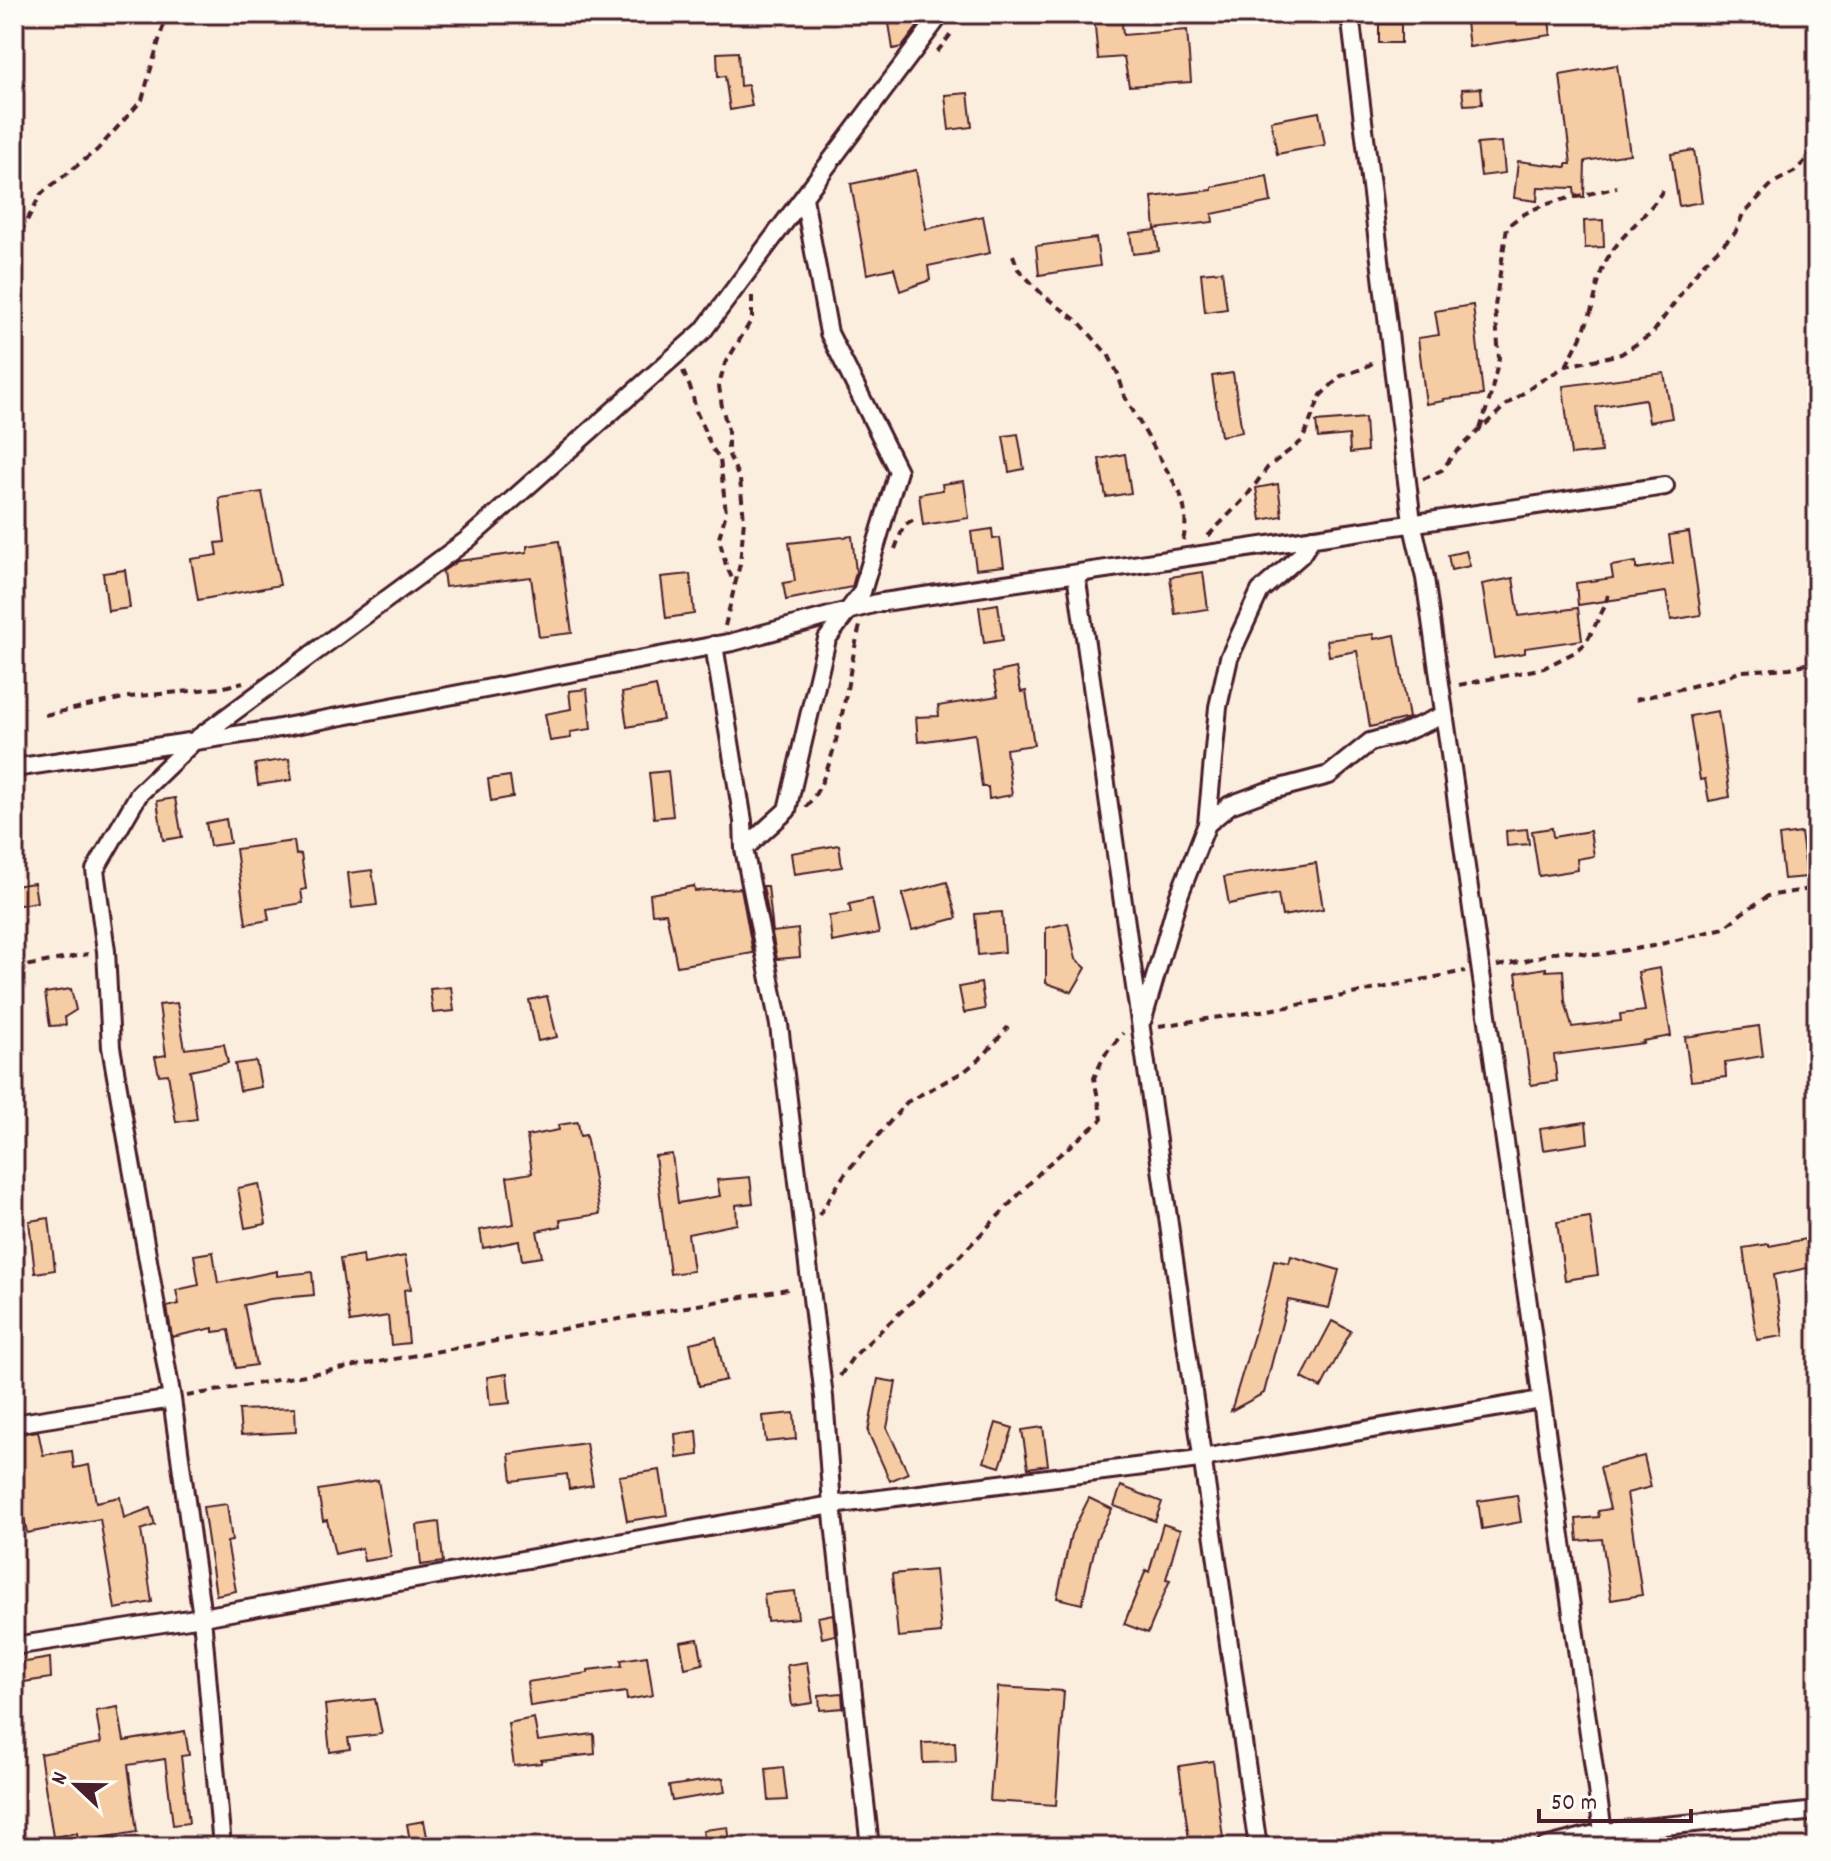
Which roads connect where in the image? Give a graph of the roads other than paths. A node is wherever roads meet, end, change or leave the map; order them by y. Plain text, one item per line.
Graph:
1 (941, 14) edge
2 (1350, 14) edge
3 (804, 198) junction
4 (1665, 486) dead end
5 (1412, 522) junction
6 (1312, 538) junction
7 (1076, 574) junction
8 (845, 612) junction
9 (714, 645) junction
10 (1444, 715) junction
11 (194, 741) junction
12 (14, 768) edge
13 (1207, 824) junction
14 (744, 849) junction
15 (1141, 1028) junction
16 (172, 1399) junction
17 (1541, 1400) junction
18 (14, 1424) edge
19 (1202, 1458) junction
20 (832, 1505) junction
21 (202, 1617) junction
22 (14, 1646) edge
23 (1817, 1811) edge
24 (1603, 1832) junction
25 (222, 1847) edge
26 (870, 1847) edge
27 (1258, 1847) edge
28 (1545, 1847) edge

1 - 3 street
2 - 5 street
3 - 8 street
3 - 11 street
4 - 5 street
5 - 6 street
5 - 10 street
6 - 7 street
6 - 13 street
7 - 8 street
7 - 15 street
8 - 9 street
8 - 14 street
9 - 11 street
9 - 14 street
10 - 13 street
10 - 17 street
11 - 12 street
11 - 16 street
13 - 15 street
14 - 20 street
15 - 19 street
16 - 18 street
16 - 21 street
17 - 19 street
17 - 24 street
19 - 20 street
19 - 27 street
20 - 21 street
20 - 26 street
21 - 22 street
21 - 25 street
23 - 24 street
24 - 28 street

